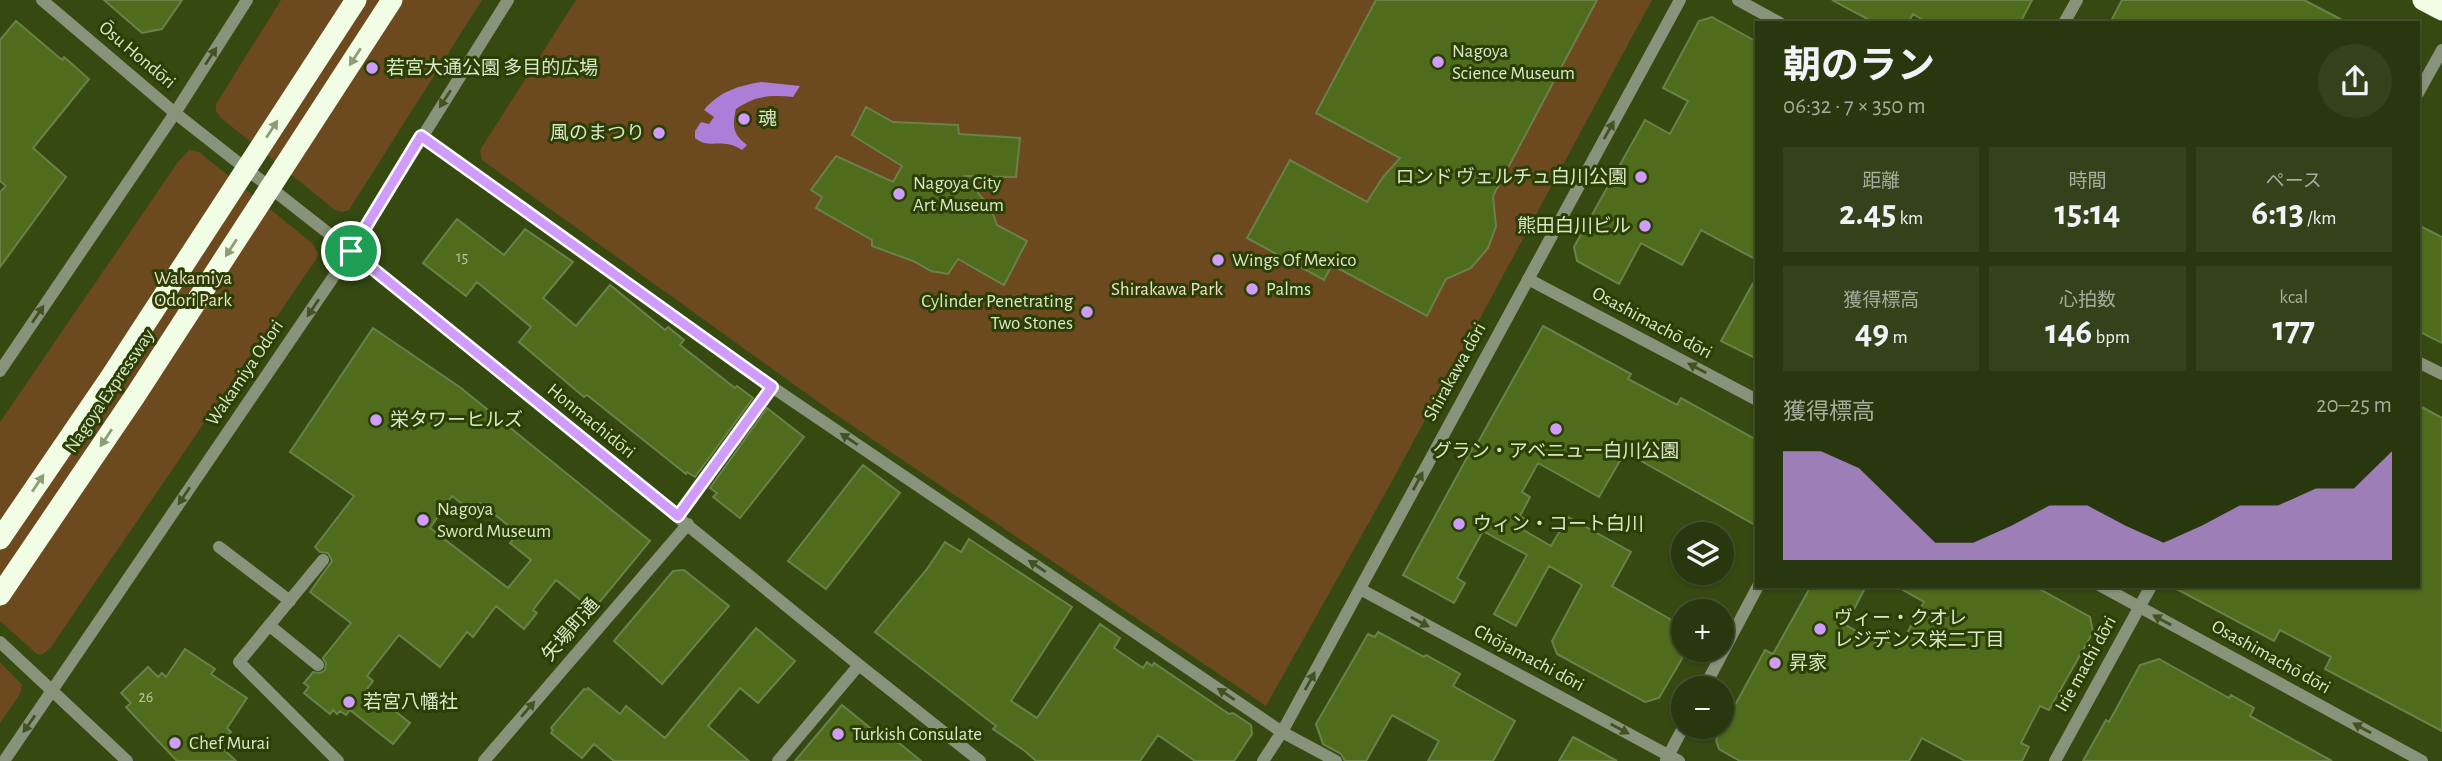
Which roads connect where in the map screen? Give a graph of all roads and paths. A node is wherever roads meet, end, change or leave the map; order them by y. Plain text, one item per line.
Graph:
1 (42, 0) edge
2 (247, 0) edge
3 (356, 0) edge
4 (392, 0) edge
5 (508, 0) edge
6 (1680, 0) edge
7 (1738, 0) edge
8 (2077, 0) edge
9 (2423, 0) edge
10 (2442, 10) edge
11 (1776, 21) edge
12 (2065, 21) edge
13 (2442, 50) edge
14 (2420, 89) edge
15 (175, 113) junction
16 (421, 136) junction
17 (351, 251) junction
18 (1528, 279) junction
19 (2420, 363) edge
20 (0, 371) edge
21 (2442, 374) edge
22 (772, 387) junction
23 (1755, 399) edge
24 (683, 520) junction
25 (0, 539) edge
26 (219, 547) dead end
27 (323, 560) dead end
28 (1757, 588) edge
29 (2105, 588) edge
30 (2150, 588) edge
31 (1360, 589) junction
32 (0, 595) edge
33 (290, 601) junction
34 (2140, 607) junction
35 (270, 626) junction
36 (0, 642) edge
37 (318, 665) dead end
38 (859, 665) junction
39 (1710, 676) edge
40 (52, 691) junction
41 (1282, 732) junction
42 (1679, 739) edge
43 (1671, 759) edge
44 (4, 761) edge
45 (127, 761) edge
46 (338, 761) edge
47 (484, 761) edge
48 (778, 761) edge
49 (981, 761) edge
50 (1263, 761) edge
51 (1336, 761) edge
52 (2055, 761) edge
53 (2422, 761) edge

1 - 15 street, Ōsu Hondōri
15 -> 2 street
25 -> 3 highway, Nagoya Expressway, bridge
4 -> 32 highway, Nagoya Expressway, bridge
5 -> 16 street, Wakamiya Odori
18 -> 6 street, Shirakawa dōri
7 - 11 street
8 - 12 street
9 - 10 highway
13 - 14 street
15 - 17 street, Honmachidōri
20 -> 15 street
16 - 17 street, Wakamiya Odori
16 - 22 street
17 - 24 street, Honmachidōri
17 -> 40 street, Wakamiya Odori
23 -> 18 street, Osashimachō dōri
31 -> 18 street, Shirakawa dōri
19 - 21 street
22 - 24 street, 矢場町通
41 -> 22 street
24 - 38 street, Honmachidōri
47 -> 24 street, 矢場町通
26 - 33 street
27 - 33 street
28 - 39 street
29 - 34 street, Osashimachō dōri
30 - 34 street, Irie machi dōri
41 -> 31 street, Shirakawa dōri
31 -> 43 street, Chōjamachi dōri
33 - 35 street
34 - 52 street, Irie machi dōri
53 -> 34 street, Osashimachō dōri
35 - 37 street
35 - 46 street
36 - 40 street
38 - 48 street
38 - 49 street, Honmachidōri
40 -> 44 street, Wakamiya Odori
40 - 45 street
41 - 50 street, Shirakawa dōri
41 - 51 street
42 - 43 street

